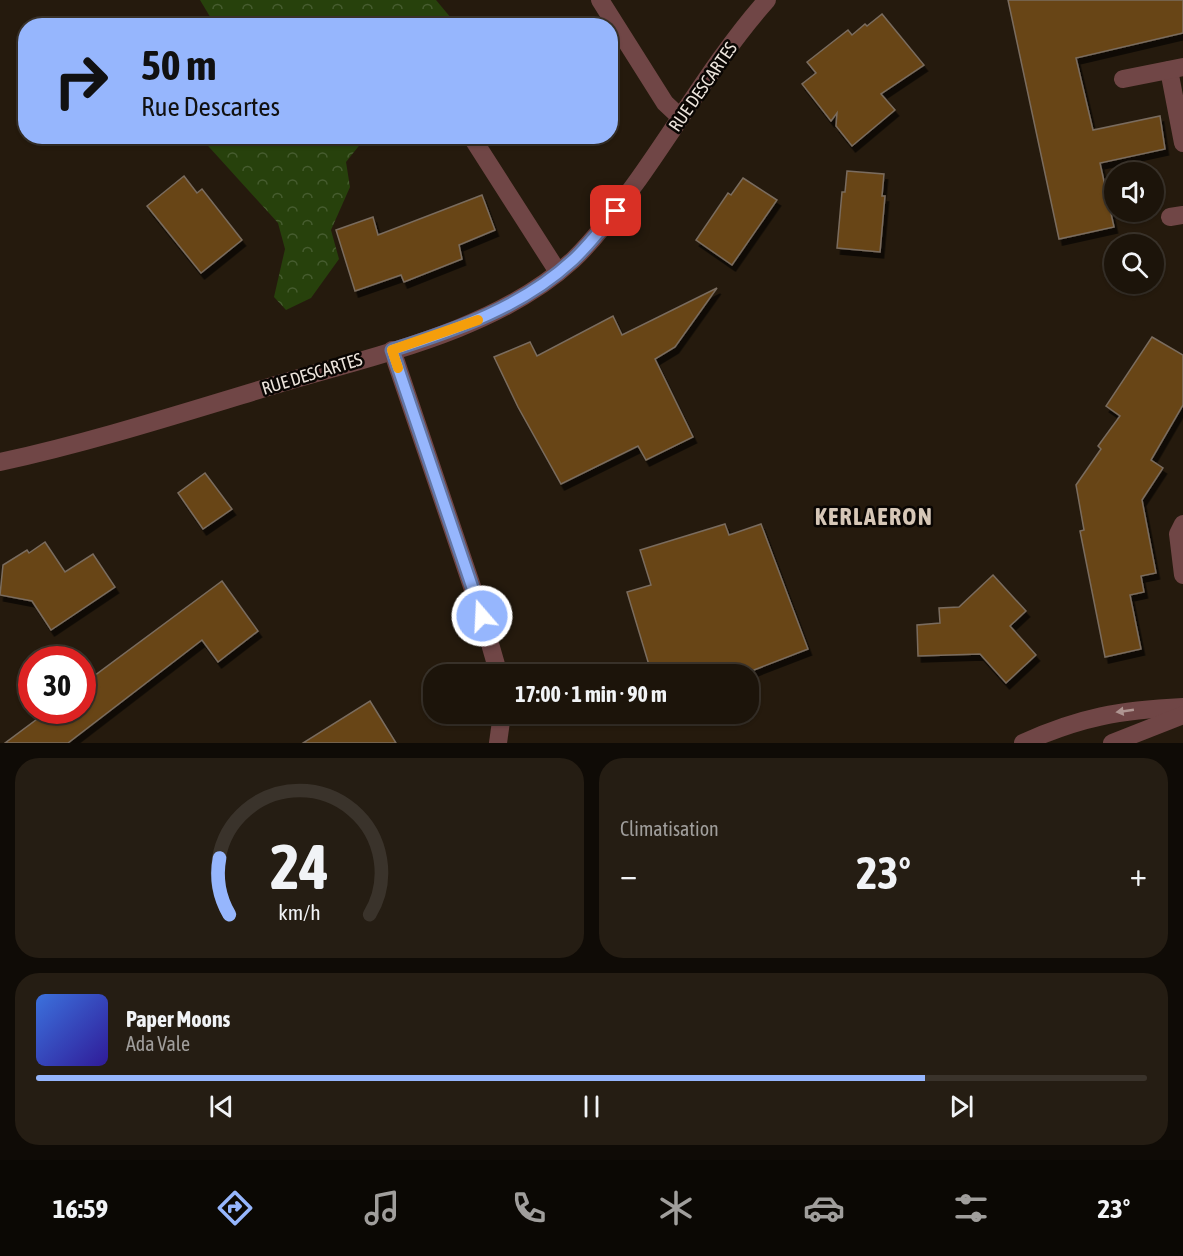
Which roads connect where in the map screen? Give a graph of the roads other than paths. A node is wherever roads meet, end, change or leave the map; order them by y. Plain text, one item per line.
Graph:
1 (600, 0) edge
2 (767, 0) edge
3 (611, 18) edge
4 (618, 29) edge
5 (1176, 69) edge
6 (1123, 80) dead end
7 (681, 118) junction
8 (1183, 143) edge
9 (476, 144) edge
10 (558, 272) junction
11 (392, 350) junction
12 (0, 462) edge
13 (1183, 524) edge
14 (1183, 575) edge
15 (496, 664) edge
16 (1183, 707) edge
17 (1183, 715) edge
18 (500, 724) edge
19 (498, 743) edge
20 (1023, 743) edge
21 (1112, 743) edge

1 - 3 street
2 - 7 street, RUE DESCARTES
4 - 7 street
5 - 6 street
5 - 8 street
7 - 10 street, RUE DESCARTES
9 - 10 street
10 - 11 street, RUE DESCARTES
11 - 12 street, RUE DESCARTES
11 - 15 street
13 - 14 street
16 -> 20 street
17 - 21 street
18 - 19 street

